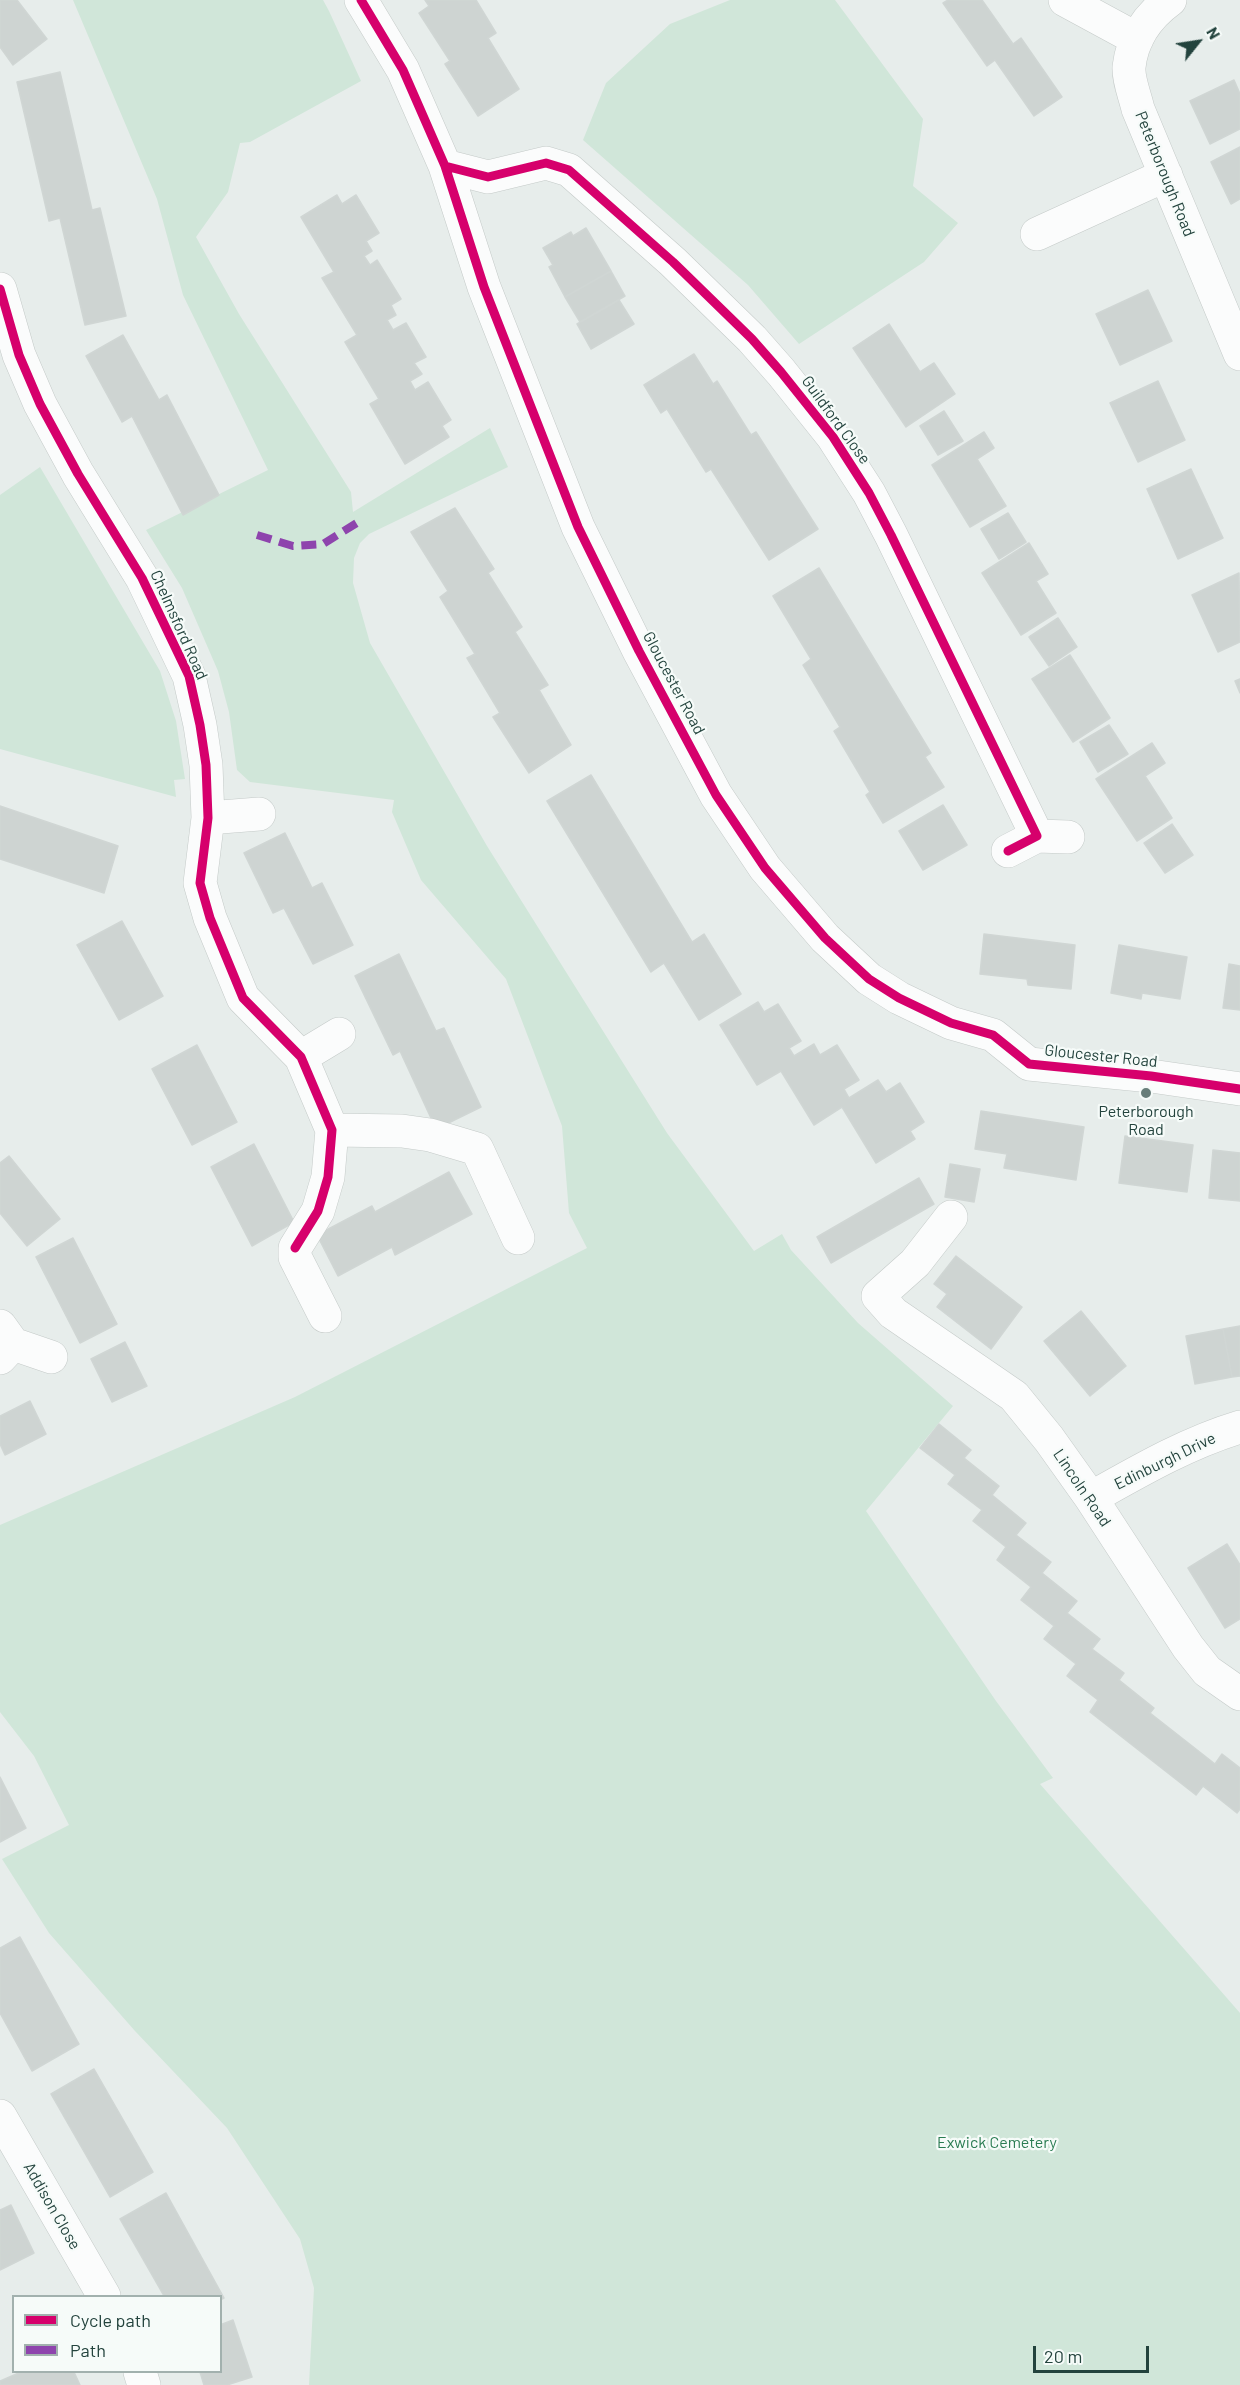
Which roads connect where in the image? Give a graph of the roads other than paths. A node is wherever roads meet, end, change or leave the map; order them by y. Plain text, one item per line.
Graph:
1 (362, 0) edge
2 (1065, 0) edge
3 (1170, 0) edge
4 (1137, 39) junction
5 (445, 166) junction
6 (1166, 175) junction
7 (1037, 234) dead end
8 (0, 289) edge
9 (1240, 354) edge
10 (260, 814) dead end
11 (208, 818) junction
12 (1008, 850) dead end
13 (339, 1034) dead end
14 (301, 1057) junction
15 (1240, 1089) edge
16 (332, 1130) junction
17 (951, 1217) dead end
18 (518, 1238) dead end
19 (325, 1316) dead end
20 (4, 1343) edge
21 (51, 1357) dead end
22 (1240, 1427) edge
23 (1091, 1498) junction
24 (1240, 1694) edge
25 (0, 2116) edge
26 (103, 2295) edge

1 - 5 street, Gloucester Road
2 - 4 street
3 - 4 street, Peterborough Road
4 - 6 street, Peterborough Road
5 - 12 street, Guildford Close
5 - 15 street, Gloucester Road
6 - 7 street
6 - 9 street, Peterborough Road
8 - 11 street, Chelmsford Road
10 - 11 street
11 - 14 street, Chelmsford Road
13 - 14 street
14 - 16 street, Chelmsford Road
16 - 18 street
16 - 19 street, Chelmsford Road
17 - 23 street, Lincoln Road
20 - 21 street
22 - 23 street, Edinburgh Drive
23 - 24 street, Lincoln Road
25 - 26 street, Addison Close

